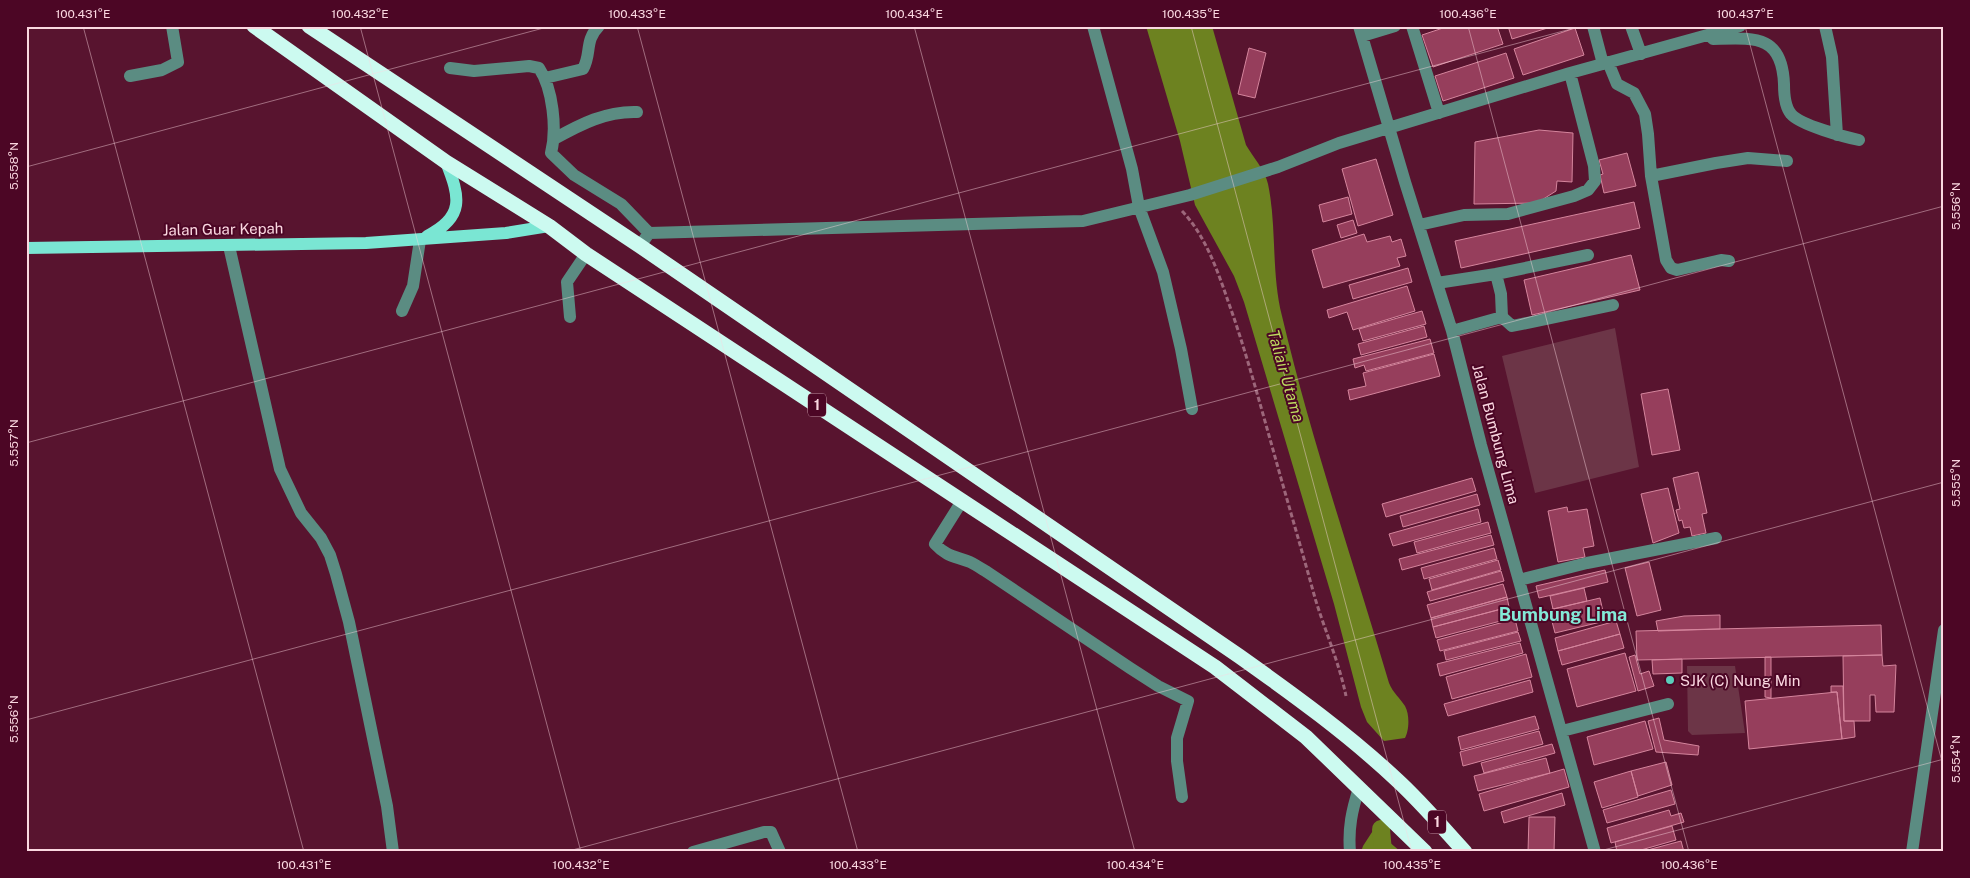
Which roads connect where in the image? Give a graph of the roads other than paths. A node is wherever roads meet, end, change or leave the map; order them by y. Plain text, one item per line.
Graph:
1 (171, 26) edge
2 (254, 26) edge
3 (309, 26) edge
4 (599, 26) edge
5 (1094, 26) edge
6 (1396, 26) edge
7 (1412, 26) edge
8 (1593, 26) edge
9 (1631, 26) edge
10 (1740, 26) edge
11 (1825, 26) edge
12 (1361, 31) edge
13 (1698, 39) junction
14 (1641, 54) junction
15 (1606, 63) junction
16 (450, 68) dead end
17 (1570, 73) junction
18 (130, 76) dead end
19 (545, 78) junction
20 (637, 112) dead end
21 (1440, 113) junction
22 (1390, 128) junction
23 (1837, 135) junction
24 (554, 139) junction
25 (1859, 140) dead end
26 (1787, 161) dead end
27 (446, 162) junction
28 (1651, 176) junction
29 (1139, 207) junction
30 (1419, 225) junction
31 (549, 226) junction
32 (649, 233) junction
33 (420, 240) junction
34 (229, 246) junction
35 (640, 246) junction
36 (26, 248) edge
37 (586, 254) junction
38 (1588, 255) dead end
39 (1729, 261) dead end
40 (1496, 274) junction
41 (1437, 283) junction
42 (1613, 306) dead end
43 (402, 311) dead end
44 (570, 317) dead end
45 (1502, 317) junction
46 (1452, 331) junction
47 (1192, 409) dead end
48 (958, 507) junction
49 (1716, 538) dead end
50 (1519, 580) junction
51 (1944, 630) edge
52 (1668, 704) dead end
53 (1562, 731) junction
54 (1364, 793) junction
55 (1182, 797) dead end
56 (393, 852) edge
57 (694, 852) edge
58 (780, 852) edge
59 (1350, 852) edge
60 (1426, 852) edge
61 (1465, 852) edge
62 (1595, 852) edge
63 (1912, 852) edge

1 - 18 street
2 - 27 highway, 1
3 - 35 highway, 1
4 - 19 street
5 - 29 street
6 - 12 street
7 - 21 street
8 - 15 street
9 - 14 street
10 - 13 street
11 - 23 street
12 - 22 street, Jalan Bumbung Lima
13 - 14 street
13 - 23 street
14 - 15 street
15 - 17 street
15 - 28 street
16 - 19 street
17 - 21 street
17 - 30 street
19 - 24 street
20 - 24 street
21 - 22 street
22 - 29 street
22 - 30 street, Jalan Bumbung Lima
23 - 25 street
24 - 32 street
26 - 28 street
27 - 31 highway, 1
27 - 33 main road, Jalan Guar Kepah
28 - 39 street
29 - 32 street
29 - 47 street
30 - 41 street, Jalan Bumbung Lima
31 - 33 main road, Jalan Guar Kepah
31 - 37 highway, 1
32 - 35 street
33 - 34 main road, Jalan Guar Kepah
33 - 43 street
34 - 36 main road, Jalan Guar Kepah
34 - 56 street
35 - 61 highway, 1
37 - 44 street
37 - 48 highway, 1
38 - 40 street
40 - 41 street
40 - 45 street
41 - 46 street, Jalan Bumbung Lima
42 - 45 street
45 - 46 street
46 - 50 street, Jalan Bumbung Lima
48 - 54 highway, 1
48 - 55 street
49 - 50 street
50 - 53 street, Jalan Bumbung Lima
51 - 63 street
52 - 53 street
53 - 62 street, Jalan Bumbung Lima
54 - 59 street
54 - 60 highway, 1
57 - 58 street

